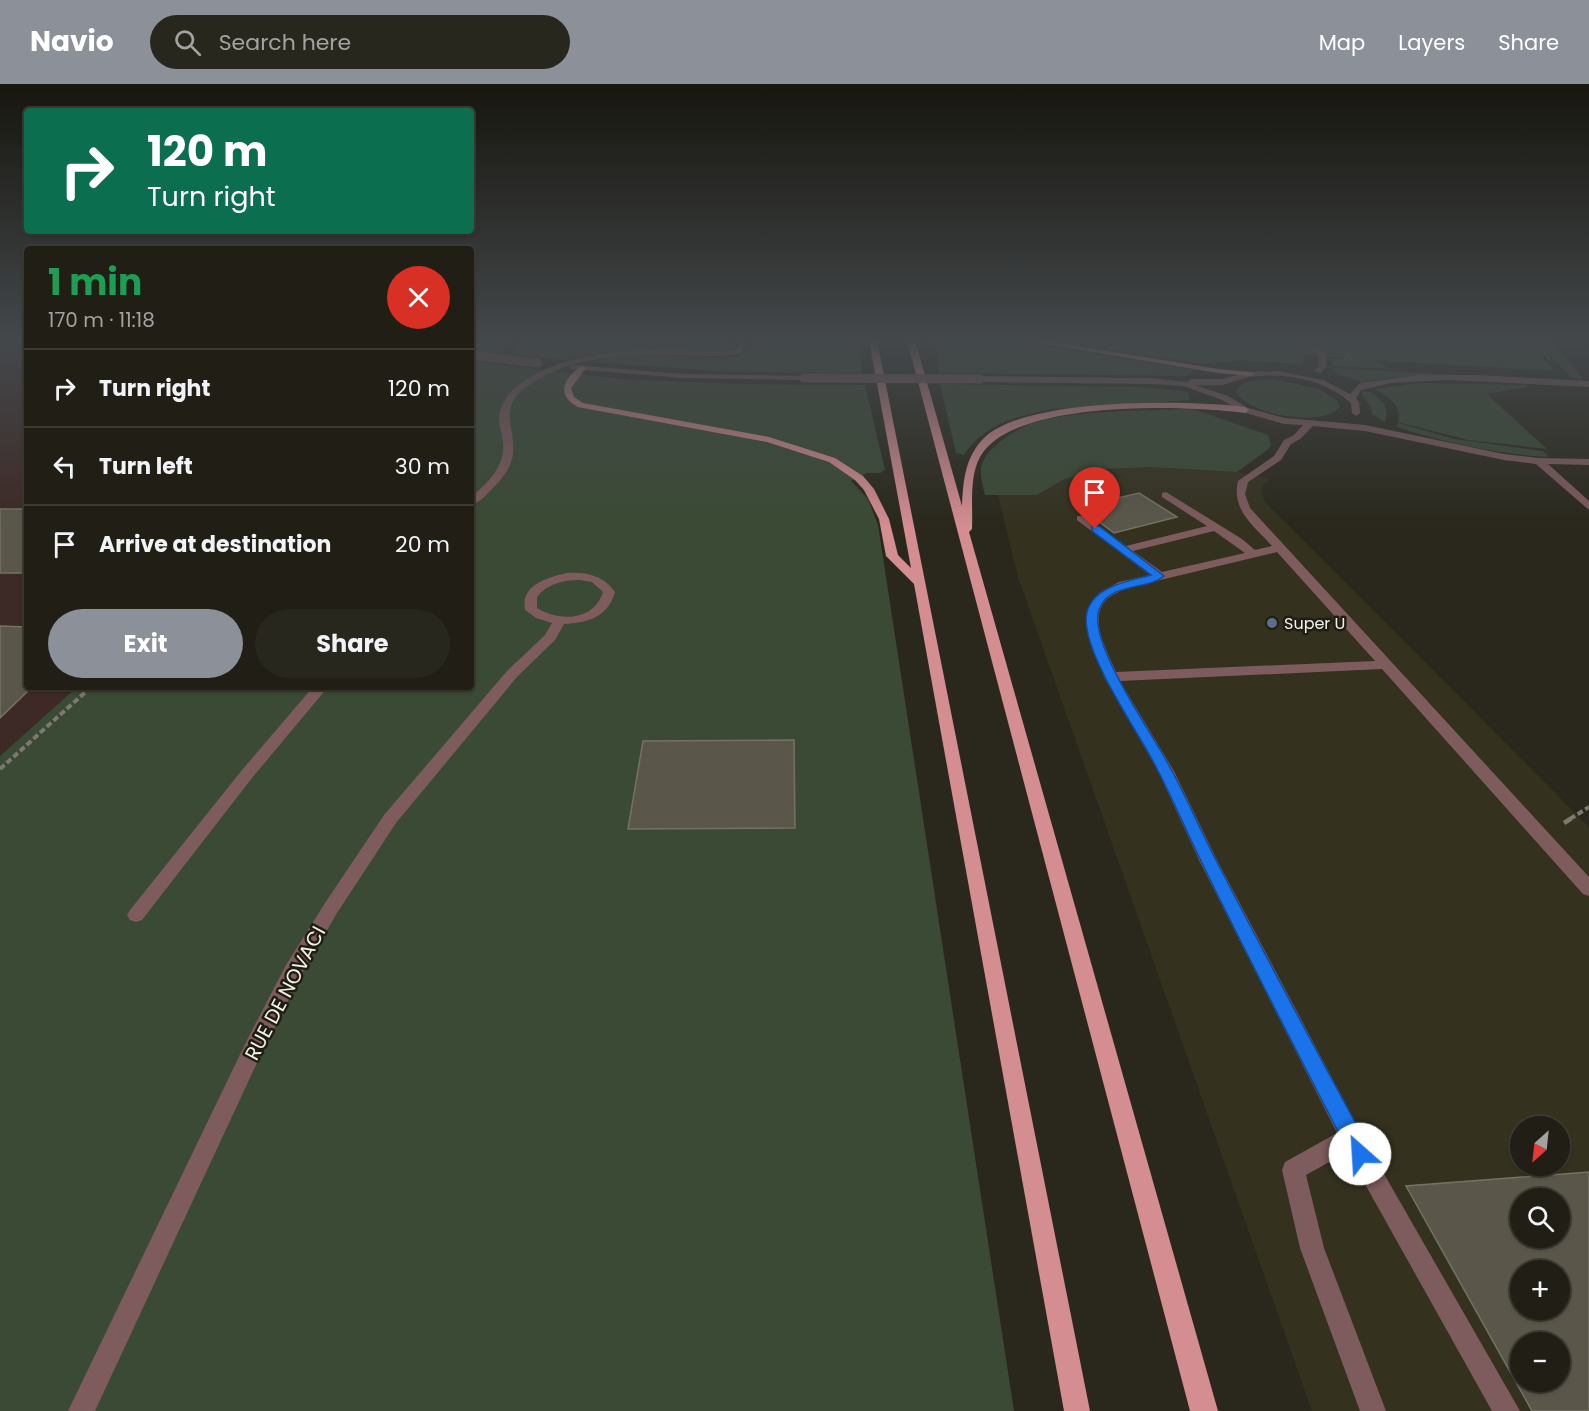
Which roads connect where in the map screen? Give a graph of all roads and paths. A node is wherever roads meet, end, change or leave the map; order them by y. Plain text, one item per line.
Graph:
1 (508, 402) edge
2 (575, 402) edge
3 (885, 402) edge
4 (928, 402) edge
5 (1232, 402) edge
6 (1354, 402) edge
7 (1245, 410) junction
8 (1356, 413) junction
9 (1258, 415) junction
10 (1329, 423) junction
11 (1310, 424) junction
12 (1281, 435) junction
13 (1401, 435) junction
14 (1539, 461) junction
15 (1589, 462) edge
16 (1166, 495) dead end
17 (474, 500) edge
18 (1589, 507) edge
19 (1081, 518) dead end
20 (1214, 528) junction
21 (965, 538) junction
22 (1279, 548) junction
23 (1123, 550) junction
24 (1253, 554) junction
25 (1159, 576) junction
26 (918, 582) junction
27 (560, 621) junction
28 (1388, 665) junction
29 (1111, 677) junction
30 (88, 690) edge
31 (318, 690) edge
32 (0, 769) edge
33 (1589, 889) edge
34 (136, 915) dead end
35 (1352, 1137) junction
36 (81, 1411) edge
37 (1077, 1411) edge
38 (1204, 1411) edge
39 (1373, 1411) edge
40 (1507, 1411) edge

1 - 17 street
2 - 26 main road
3 - 26 main road
4 - 21 main road
5 - 7 street
6 - 8 street
7 - 9 street
7 - 21 main road
8 - 10 street
8 - 13 street
9 - 11 street
9 - 12 street
10 - 11 street
10 - 13 street
11 - 12 street
12 - 22 street
13 - 14 street
14 - 15 street
14 - 18 street
16 - 20 street
19 - 23 street
20 - 23 street
20 - 24 street
21 - 38 main road
22 - 24 street
22 - 28 street
23 - 25 street
24 - 25 street
25 - 29 street
26 - 37 main road
27 - 27 street
27 - 36 street, RUE DE NOVACI
28 - 29 street
28 - 33 street
29 - 35 street
30 - 32 path
31 - 34 street
35 - 39 street
35 - 40 street

